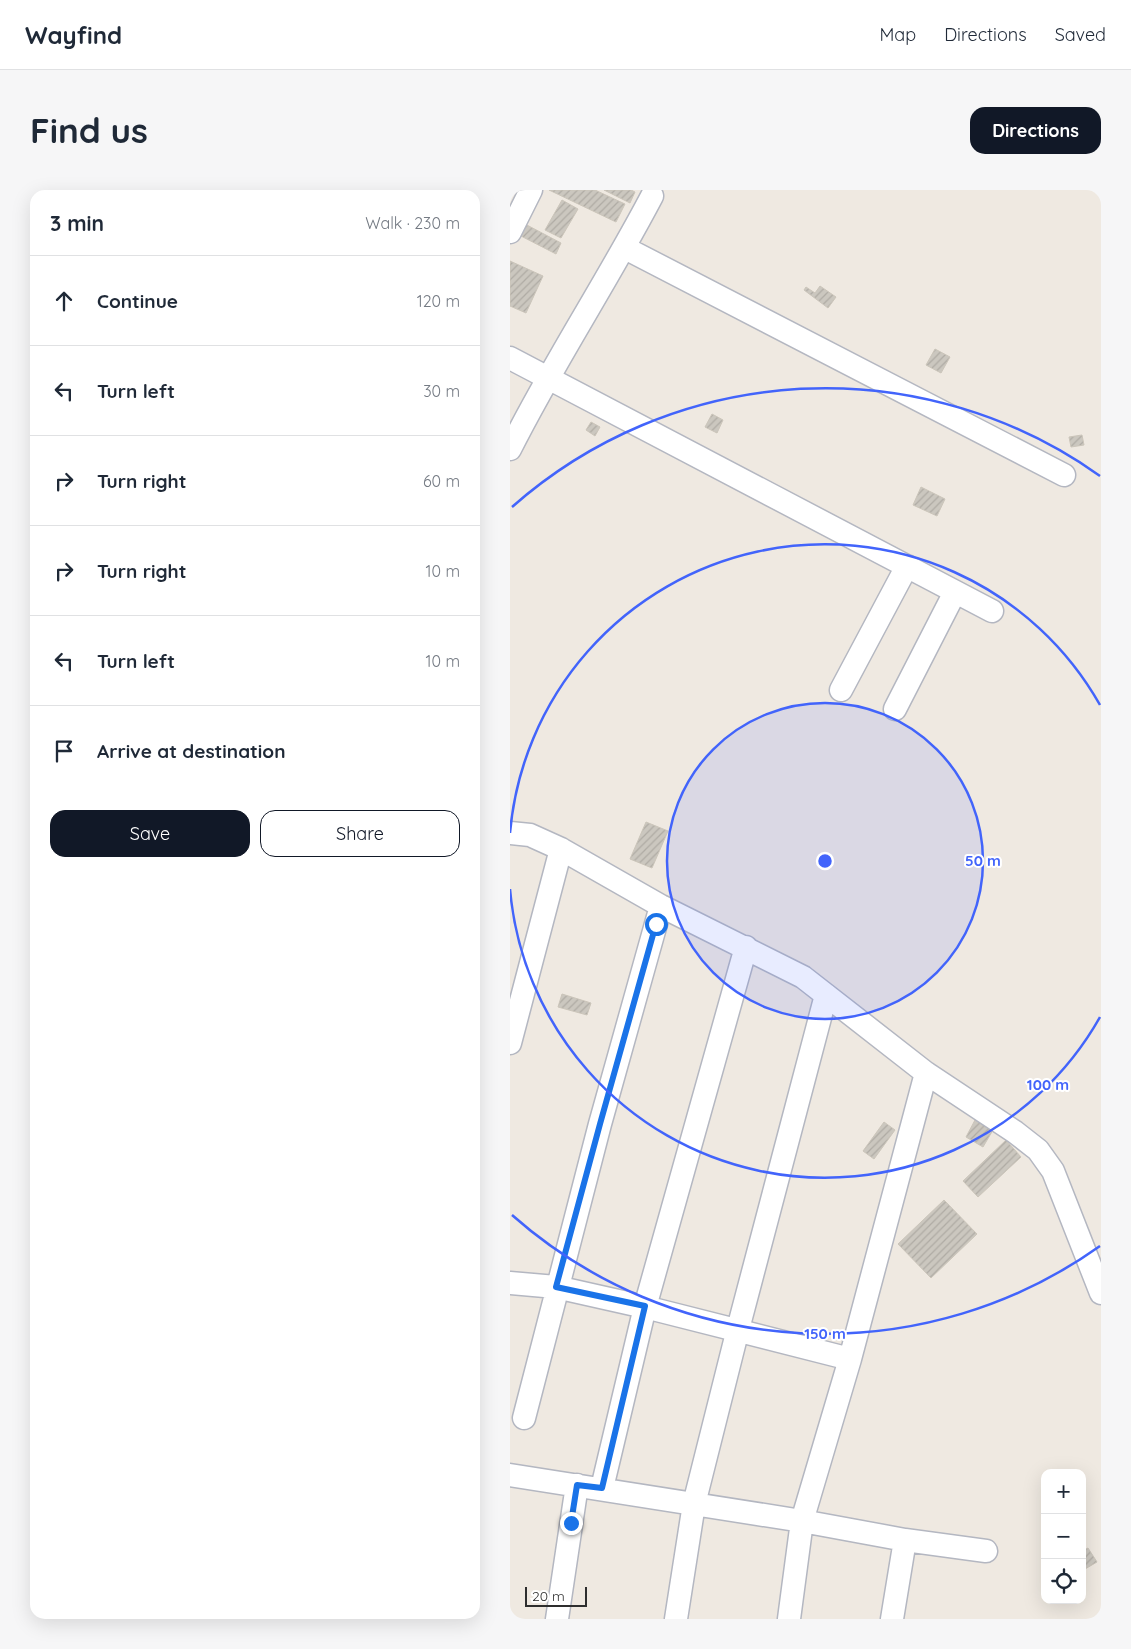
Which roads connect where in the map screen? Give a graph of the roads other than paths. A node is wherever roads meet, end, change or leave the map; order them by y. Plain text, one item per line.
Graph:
1 (531, 190) edge
2 (652, 196) dead end
3 (510, 232) edge
4 (625, 248) junction
5 (510, 358) edge
6 (548, 378) junction
7 (510, 450) edge
8 (1064, 476) dead end
9 (907, 566) junction
10 (955, 592) junction
11 (992, 611) dead end
12 (841, 690) dead end
13 (895, 708) dead end
14 (510, 833) edge
15 (561, 849) junction
16 (661, 906) junction
17 (746, 947) junction
18 (826, 995) junction
19 (510, 1044) edge
20 (926, 1073) junction
21 (510, 1283) edge
22 (556, 1287) junction
23 (1101, 1293) edge
24 (645, 1306) junction
25 (738, 1329) junction
26 (850, 1359) junction
27 (524, 1418) dead end
28 (510, 1475) edge
29 (577, 1485) junction
30 (602, 1488) junction
31 (694, 1504) junction
32 (802, 1521) junction
33 (905, 1540) junction
34 (986, 1551) dead end
35 (557, 1619) edge
36 (676, 1619) edge
37 (789, 1619) edge
38 (892, 1619) edge

1 - 3 street
2 - 4 street
4 - 6 street
4 - 8 street
5 - 6 street
6 - 7 street
6 - 9 street
9 - 10 street
9 - 12 street
10 - 11 street
10 - 13 street
14 - 15 street
15 - 16 street
15 - 19 street
16 - 17 street
16 - 22 street
17 - 18 street
17 - 24 street
18 - 20 street
18 - 25 street
20 - 23 street
20 - 26 street
21 - 22 street
22 - 24 street
22 - 27 street
24 - 25 street
24 - 30 street
25 - 26 street
25 - 31 street
26 - 32 street
28 - 29 street
29 - 30 street
29 - 35 street
30 - 31 street
31 - 32 street
31 - 36 street
32 - 33 street
32 - 37 street
33 - 34 street
33 - 38 street

